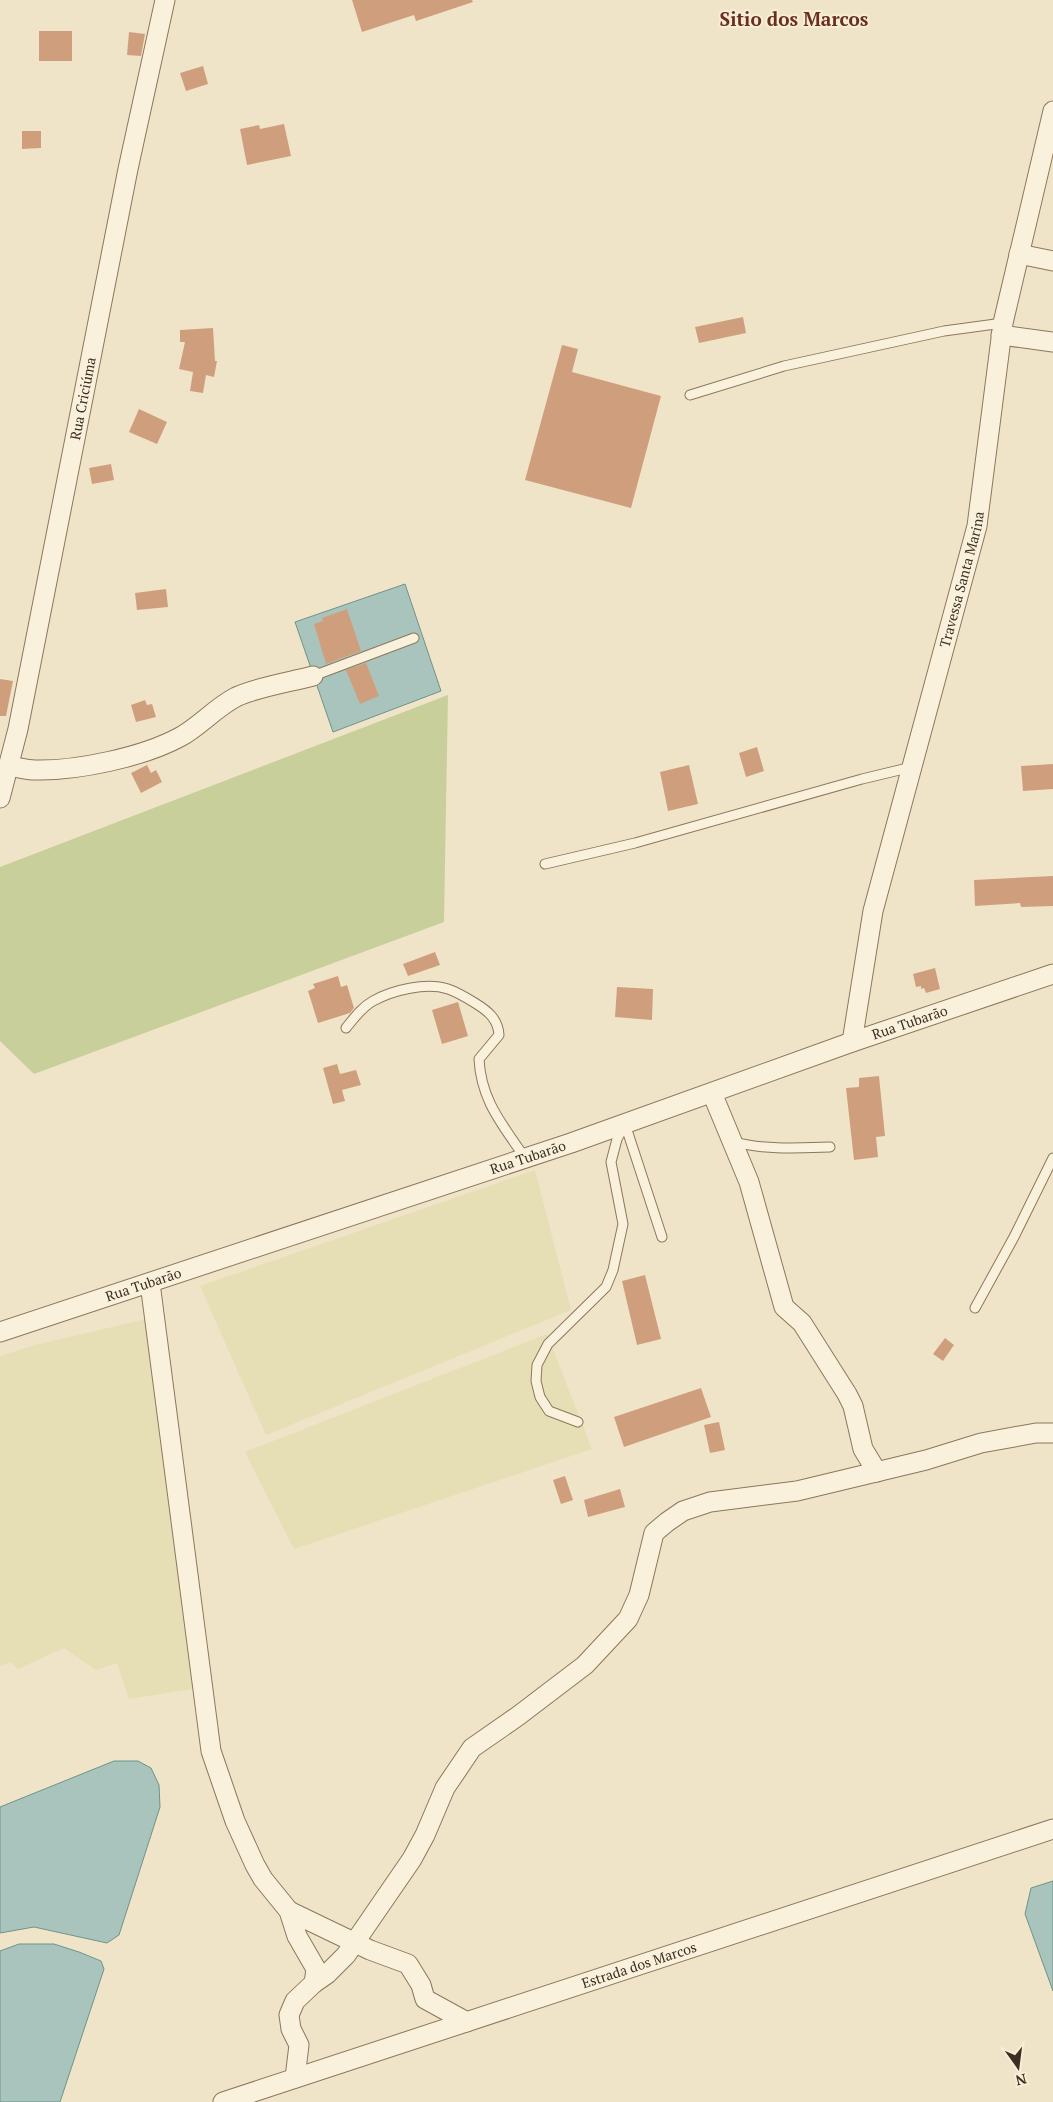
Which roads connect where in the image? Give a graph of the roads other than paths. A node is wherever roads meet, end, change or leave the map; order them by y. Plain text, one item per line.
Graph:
1 (165, 0) edge
2 (1053, 111) edge
3 (1045, 178) edge
4 (1019, 254) junction
5 (1053, 261) edge
6 (1002, 329) junction
7 (1053, 342) edge
8 (690, 395) dead end
9 (414, 638) dead end
10 (313, 676) joint
11 (8, 766) junction
12 (912, 767) junction
13 (0, 798) edge
14 (545, 864) dead end
15 (1053, 974) edge
16 (346, 1028) dead end
17 (852, 1042) junction
18 (712, 1093) junction
19 (625, 1124) junction
20 (734, 1142) junction
21 (830, 1147) dead end
22 (1053, 1158) edge
23 (526, 1159) junction
24 (662, 1237) dead end
25 (150, 1283) junction
26 (975, 1308) dead end
27 (0, 1332) edge
28 (578, 1422) dead end
29 (1053, 1433) edge
30 (877, 1472) junction
31 (1053, 1829) edge
32 (289, 1911) junction
33 (355, 1942) junction
34 (314, 1983) junction
35 (467, 2022) junction
36 (295, 2078) junction
37 (223, 2102) edge

1 - 11 street, Rua Criciúma
2 - 3 street, Travessa Santa Marina
3 - 4 street, Travessa Santa Marina
4 - 5 street
4 - 6 street, Travessa Santa Marina
6 - 7 street
6 - 8 lane
6 - 12 street, Travessa Santa Marina
9 - 10 lane
10 - 11 street
11 - 13 street, Rua Criciúma
12 - 14 lane
12 - 17 street, Travessa Santa Marina
15 - 17 street, Rua Tubarão
16 - 23 lane
17 - 18 street, Rua Tubarão
18 - 19 street, Rua Tubarão
18 - 20 street
19 - 23 street, Rua Tubarão
19 - 24 lane
19 - 28 lane
20 - 21 lane
20 - 30 street
22 - 26 lane
23 - 25 street, Rua Tubarão
25 - 27 street, Rua Tubarão
25 - 32 street
29 - 30 street
30 - 33 street
31 - 35 street, Estrada dos Marcos
32 - 33 street
32 - 34 street
33 - 34 street
33 - 35 street
34 - 36 street
35 - 36 street, Estrada dos Marcos
36 - 37 street, Estrada dos Marcos

